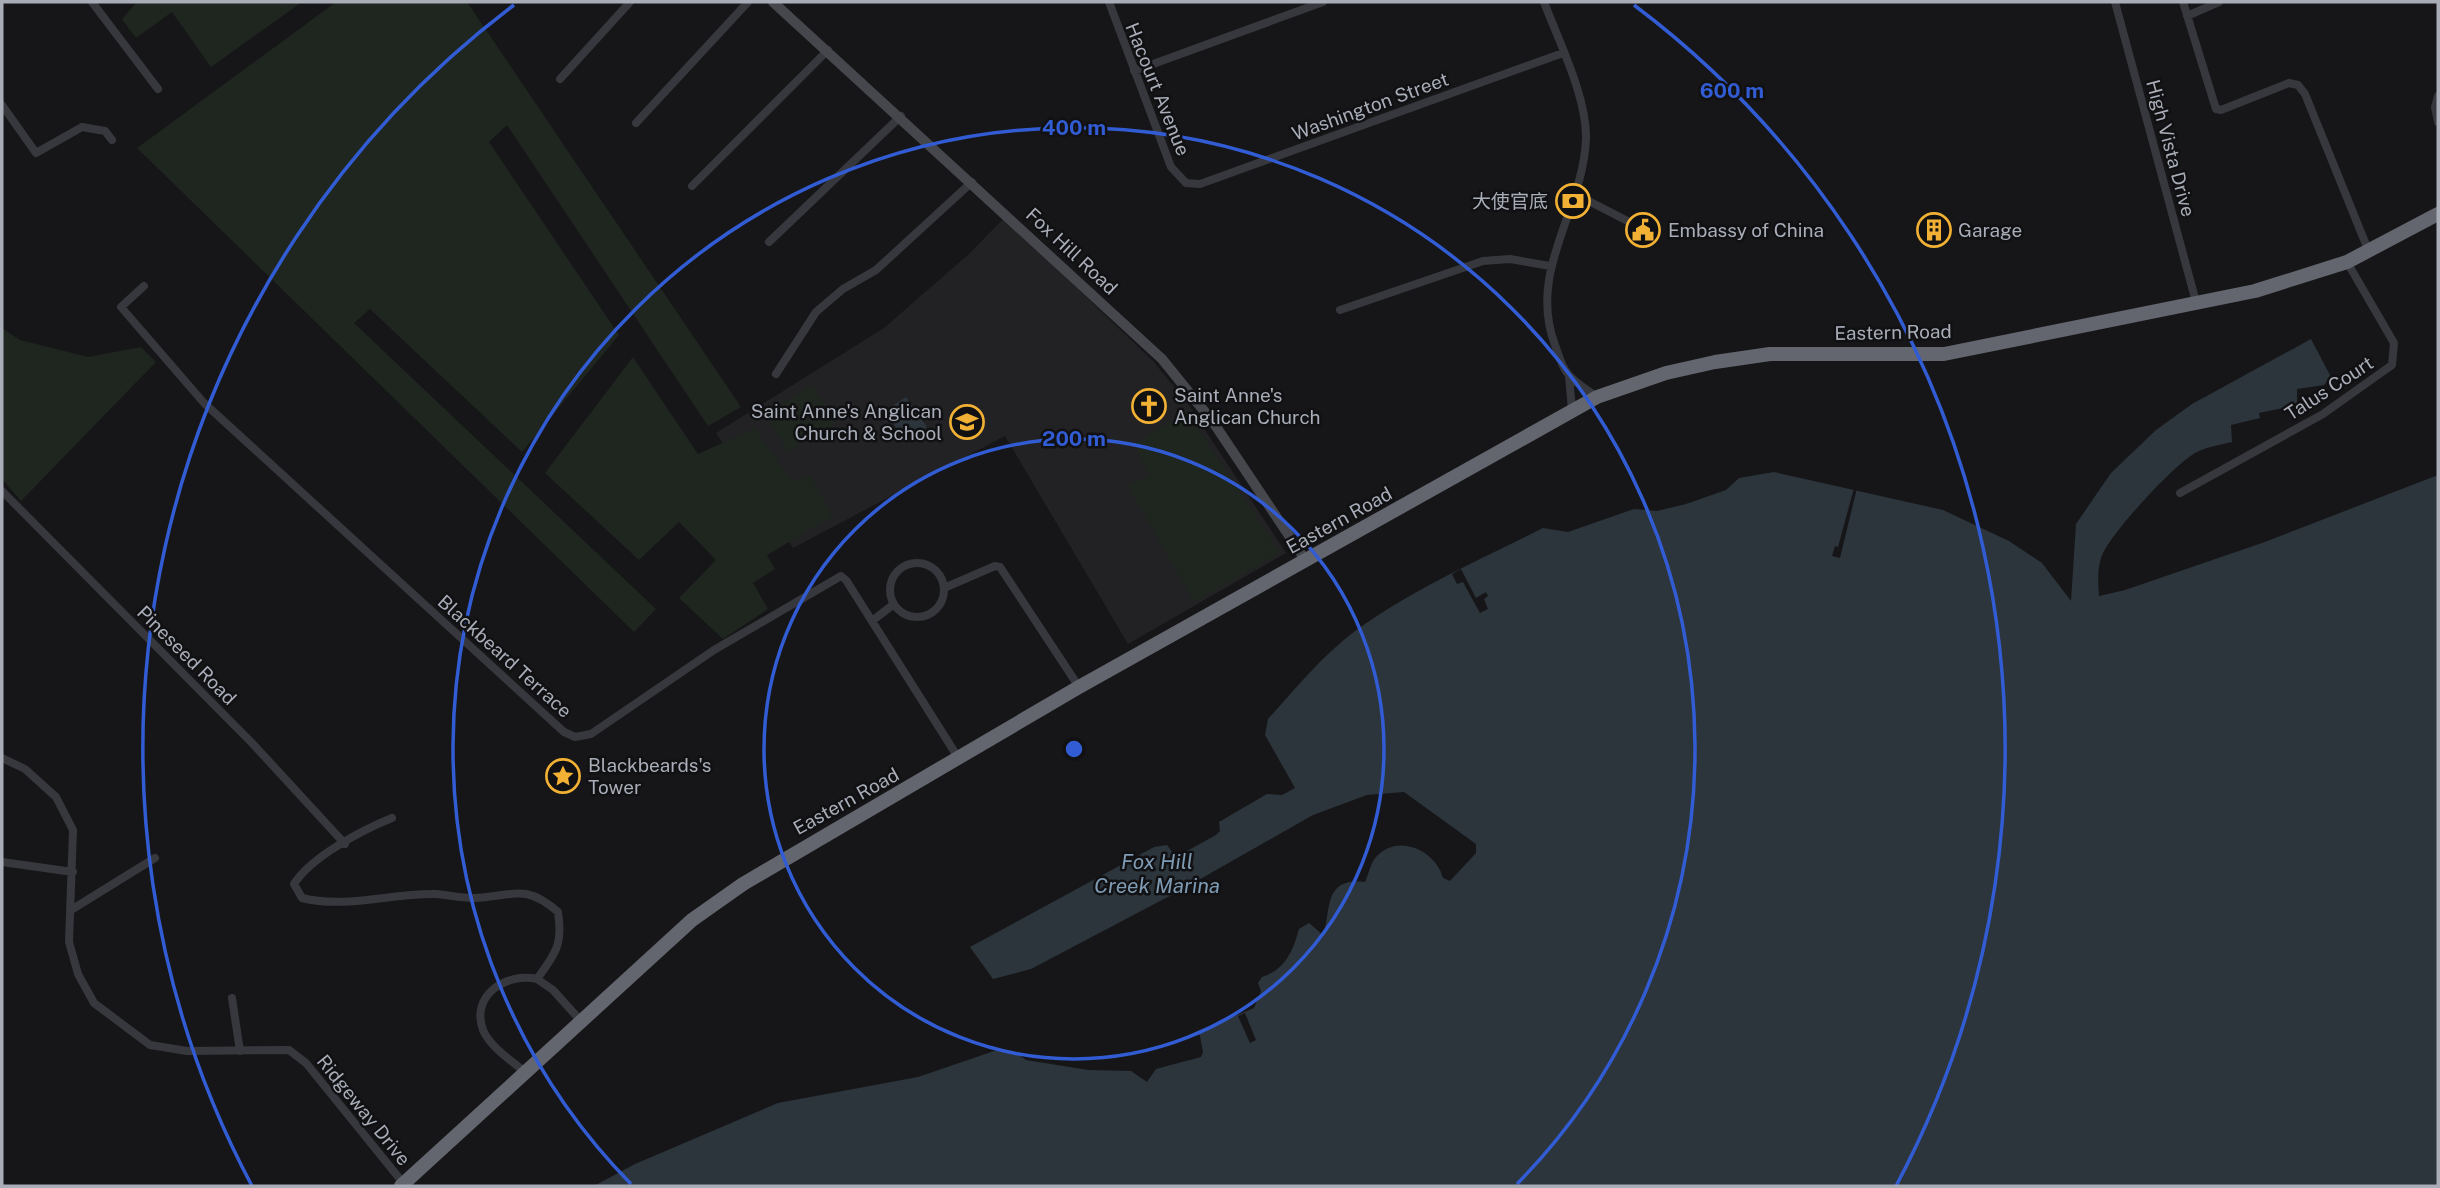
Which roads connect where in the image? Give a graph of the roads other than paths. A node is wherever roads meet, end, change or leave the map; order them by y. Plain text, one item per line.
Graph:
1 (92, 2) edge
2 (629, 2) edge
3 (748, 2) edge
4 (773, 2) edge
5 (1109, 2) edge
6 (1323, 2) edge
7 (1544, 2) edge
8 (2115, 2) edge
9 (2183, 2) edge
10 (2219, 2) edge
11 (2187, 16) junction
12 (828, 50) junction
13 (1563, 53) junction
14 (1134, 71) junction
15 (560, 79) dead end
16 (158, 89) dead end
17 (2438, 96) edge
18 (2, 105) edge
19 (901, 116) junction
20 (2438, 122) edge
21 (636, 123) dead end
22 (112, 141) dead end
23 (972, 182) junction
24 (1186, 183) joint
25 (692, 186) dead end
26 (1577, 195) junction
27 (2438, 214) edge
28 (1645, 230) dead end
29 (769, 242) dead end
30 (2369, 252) junction
31 (2347, 262) junction
32 (1550, 266) junction
33 (145, 286) dead end
34 (2196, 302) junction
35 (1340, 310) dead end
36 (776, 374) dead end
37 (1569, 376) junction
38 (1597, 397) junction
39 (1572, 410) junction
40 (2, 491) edge
41 (2180, 493) dead end
42 (1306, 561) junction
43 (944, 588) junction
44 (894, 604) junction
45 (872, 621) junction
46 (1079, 687) junction
47 (2, 758) edge
48 (958, 759) junction
49 (392, 818) dead end
50 (345, 844) junction
51 (155, 858) dead end
52 (2, 862) edge
53 (73, 872) junction
54 (71, 910) junction
55 (537, 979) junction
56 (232, 998) dead end
57 (580, 1020) junction
58 (240, 1051) junction
59 (525, 1072) junction
60 (402, 1185) edge

1 - 16 street
2 - 15 street
3 - 21 street
4 - 12 main road, Fox Hill Road
5 - 14 street, Hacourt Avenue
6 - 14 street
7 - 13 street
8 - 34 street, High Vista Drive
9 - 11 street
10 - 11 street
11 - 30 street
12 - 19 main road, Fox Hill Road
12 - 25 street
13 - 24 street, Washington Street
13 - 26 street
14 - 24 street, Hacourt Avenue
17 - 20 street
18 - 22 street
19 - 23 main road, Fox Hill Road
19 - 29 street
23 - 36 street
23 - 42 main road, Fox Hill Road
26 - 28 street
26 - 32 street
27 - 30 highway, Eastern Road
30 - 31 highway, Eastern Road
31 - 34 highway, Eastern Road
31 - 41 street, Talus Court
32 - 35 street
32 - 37 street
33 - 45 street, Blackbeard Terrace
34 - 38 highway, Eastern Road
37 - 38 street
37 - 39 street
38 - 39 highway, Eastern Road
39 - 42 highway, Eastern Road
40 - 50 street, Pineseed Road
42 - 46 highway, Eastern Road
43 - 44 street
43 - 44 street
43 - 46 street
44 - 45 street
45 - 48 street, Blackbeard Terrace
46 - 48 highway, Eastern Road
47 - 53 street, Ridgeway Drive
48 - 57 highway, Eastern Road
49 - 50 street
50 - 55 street
51 - 54 street
52 - 53 street
53 - 54 street, Ridgeway Drive
54 - 58 street, Ridgeway Drive
55 - 57 street
55 - 59 street
56 - 58 street
57 - 59 highway, Eastern Road
58 - 60 street, Ridgeway Drive
59 - 60 highway, Eastern Road

